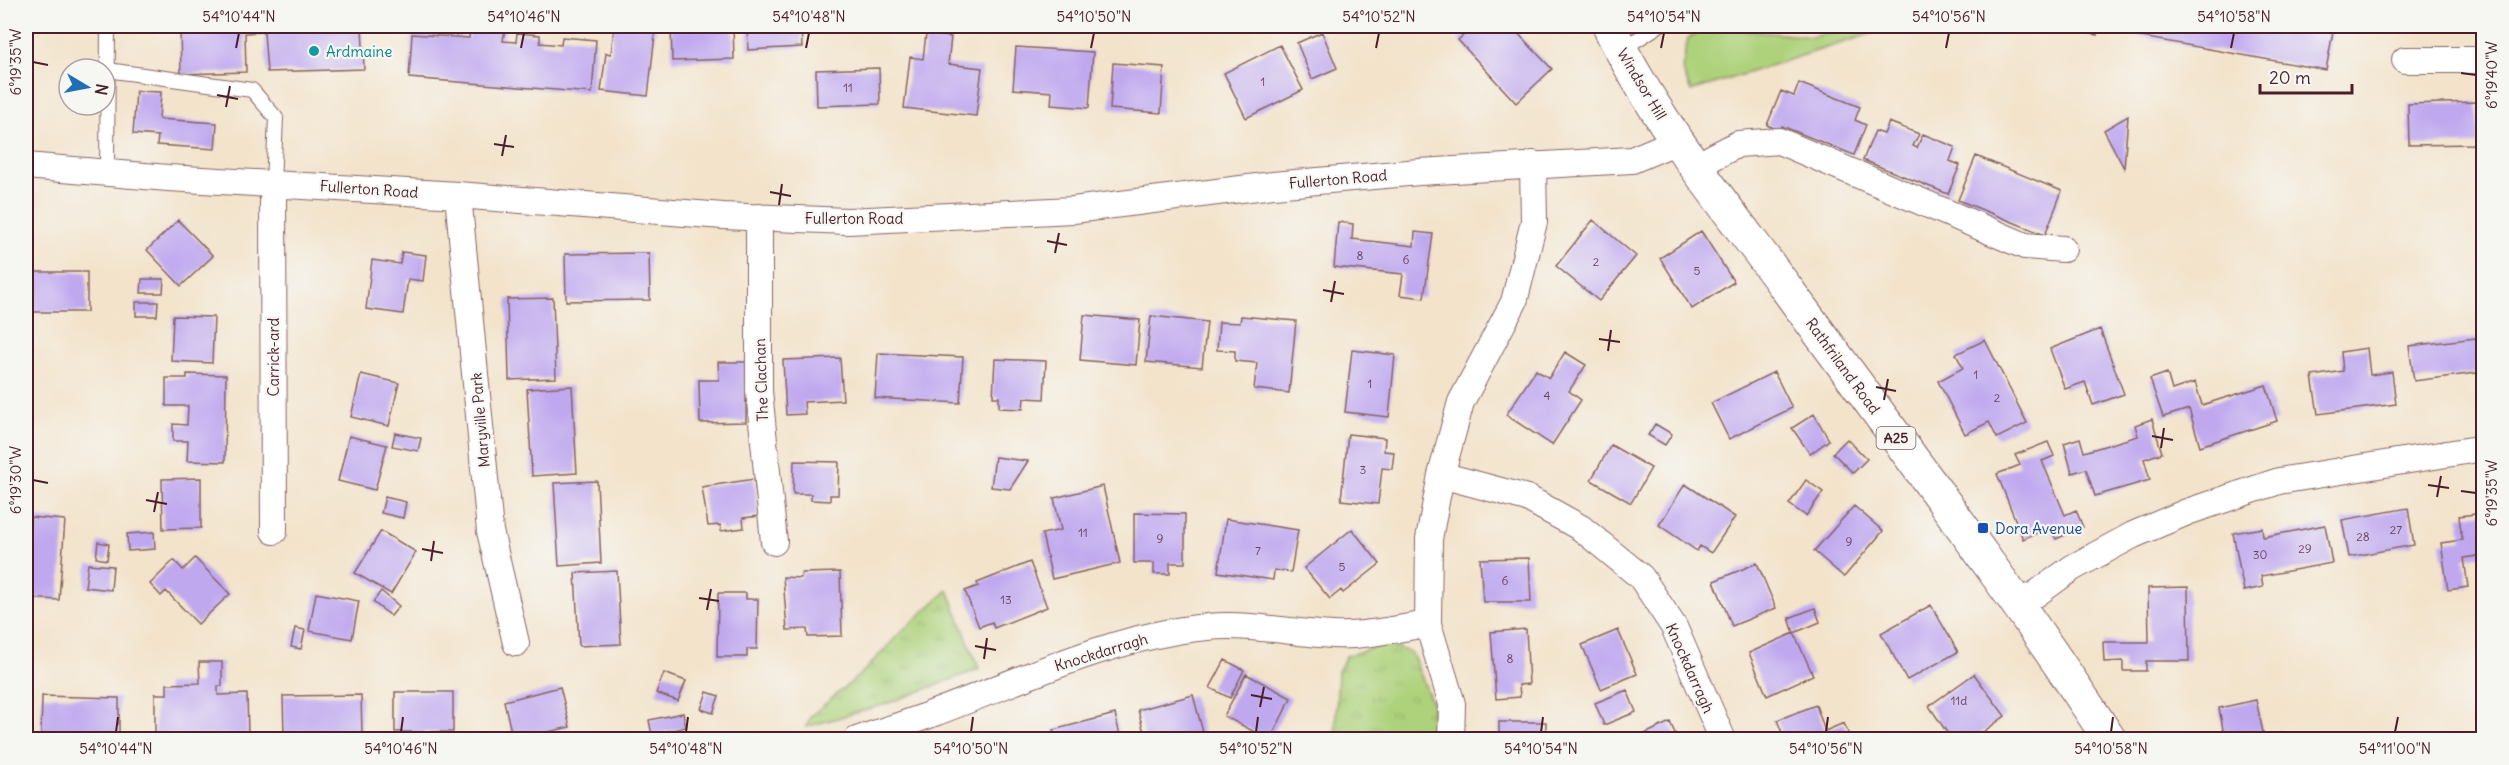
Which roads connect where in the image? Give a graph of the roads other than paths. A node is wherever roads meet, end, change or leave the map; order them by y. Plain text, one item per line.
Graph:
1 (108, 26) edge
2 (1658, 26) edge
3 (1615, 38) edge
4 (107, 57) edge
5 (2404, 60) dead end
6 (2484, 60) edge
7 (117, 71) edge
8 (107, 117) edge
9 (1687, 153) junction
10 (1533, 164) junction
11 (26, 166) edge
12 (107, 172) junction
13 (273, 183) junction
14 (458, 195) junction
15 (759, 217) junction
16 (2063, 249) dead end
17 (2484, 448) edge
18 (1441, 475) junction
19 (274, 531) dead end
20 (774, 542) dead end
21 (2016, 603) junction
22 (1428, 624) junction
23 (516, 643) dead end
24 (856, 740) edge
25 (1451, 740) edge
26 (1723, 740) edge
27 (2110, 740) edge

1 - 4 lane
2 - 3 lane
3 - 9 main road, Windsor Hill / A25
5 - 6 street
7 - 13 lane
8 - 12 lane
9 - 10 street, Fullerton Road
9 - 16 street, Fullerton Road
9 - 21 main road, Rathfriland Road / A25
10 - 15 street, Fullerton Road
10 - 18 street
11 - 12 street, Fullerton Road
12 - 13 street, Fullerton Road
13 - 14 street, Fullerton Road
13 - 19 street, Carrick-ard
14 - 15 street, Fullerton Road
14 - 23 street, Maryville Park
15 - 20 street, The Clachan
17 - 21 street
18 - 22 street
18 - 26 street, Knockdarragh
21 - 27 main road, Rathfriland Road / A25
22 - 24 street, Knockdarragh
22 - 25 street

